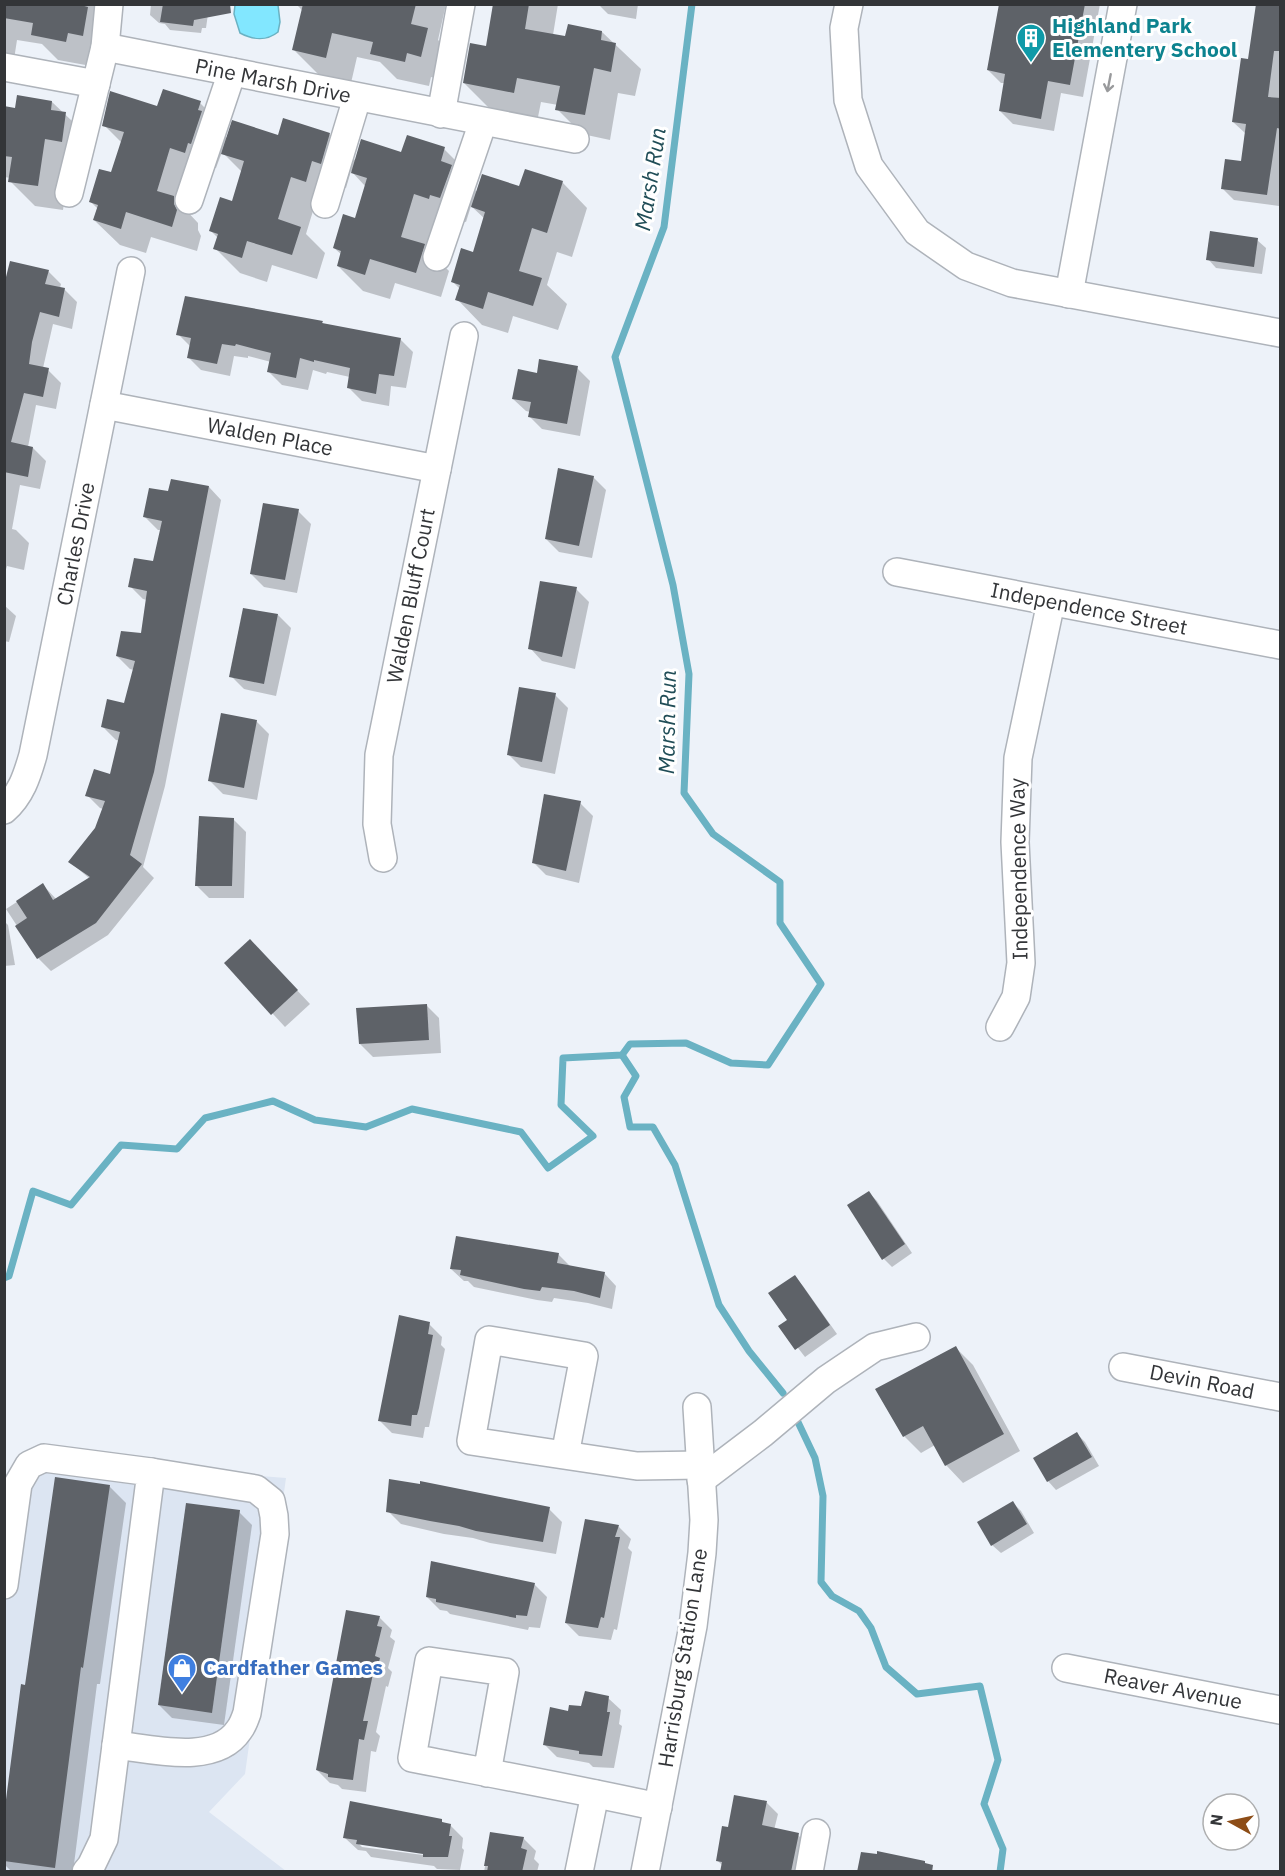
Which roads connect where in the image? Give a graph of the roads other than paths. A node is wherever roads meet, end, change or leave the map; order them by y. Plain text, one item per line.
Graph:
1 (110, 4) edge
2 (461, 4) edge
3 (849, 4) edge
4 (1123, 4) edge
5 (105, 47) junction
6 (4, 67) edge
7 (231, 72) junction
8 (96, 84) junction
9 (357, 98) junction
10 (441, 114) junction
11 (483, 122) junction
12 (575, 139) dead end
13 (69, 193) dead end
14 (189, 200) dead end
15 (325, 204) dead end
16 (437, 257) dead end
17 (131, 271) dead end
18 (1069, 294) junction
19 (1281, 333) edge
20 (464, 336) dead end
21 (104, 405) junction
22 (437, 469) junction
23 (897, 572) dead end
24 (1051, 602) junction
25 (1281, 645) edge
26 (4, 810) edge
27 (383, 858) dead end
28 (1000, 1027) dead end
29 (916, 1337) dead end
30 (1123, 1367) dead end
31 (1281, 1397) edge
32 (697, 1407) dead end
33 (565, 1455) junction
34 (151, 1472) junction
35 (701, 1473) junction
36 (4, 1585) edge
37 (1066, 1668) dead end
38 (1281, 1710) edge
39 (116, 1745) junction
40 (487, 1773) junction
41 (595, 1794) junction
42 (658, 1807) junction
43 (816, 1833) dead end
44 (86, 1872) edge
45 (579, 1872) edge
46 (645, 1872) edge
47 (808, 1872) edge

1 - 5 street
2 - 10 street
3 - 18 street
4 -> 18 street
5 - 7 street, Pine Marsh Drive
5 - 8 street
6 - 8 street
7 - 9 street, Pine Marsh Drive
7 - 14 street
8 - 13 street
9 - 10 street, Pine Marsh Drive
9 - 15 street
10 - 11 street, Pine Marsh Drive
11 - 12 street, Pine Marsh Drive
11 - 16 street
17 - 21 street, Charles Drive
18 - 19 street
20 - 22 street, Walden Bluff Court
21 - 22 street, Walden Place
21 - 26 street, Charles Drive
22 - 27 street, Walden Bluff Court
23 - 24 street, Independence Street
24 - 25 street, Independence Street
24 - 28 street, Independence Way
29 - 35 street
30 - 31 street, Devin Road
32 - 35 street, Harrisburg Station Lane
33 - 33 street
33 - 35 street
34 - 36 street
34 - 39 street
34 - 39 street
35 - 42 street, Harrisburg Station Lane
37 - 38 street, Reaver Avenue
39 - 44 street
40 - 40 street
40 - 41 street
41 - 42 street
41 - 45 street
42 - 46 street, Harrisburg Station Lane
43 - 47 street

